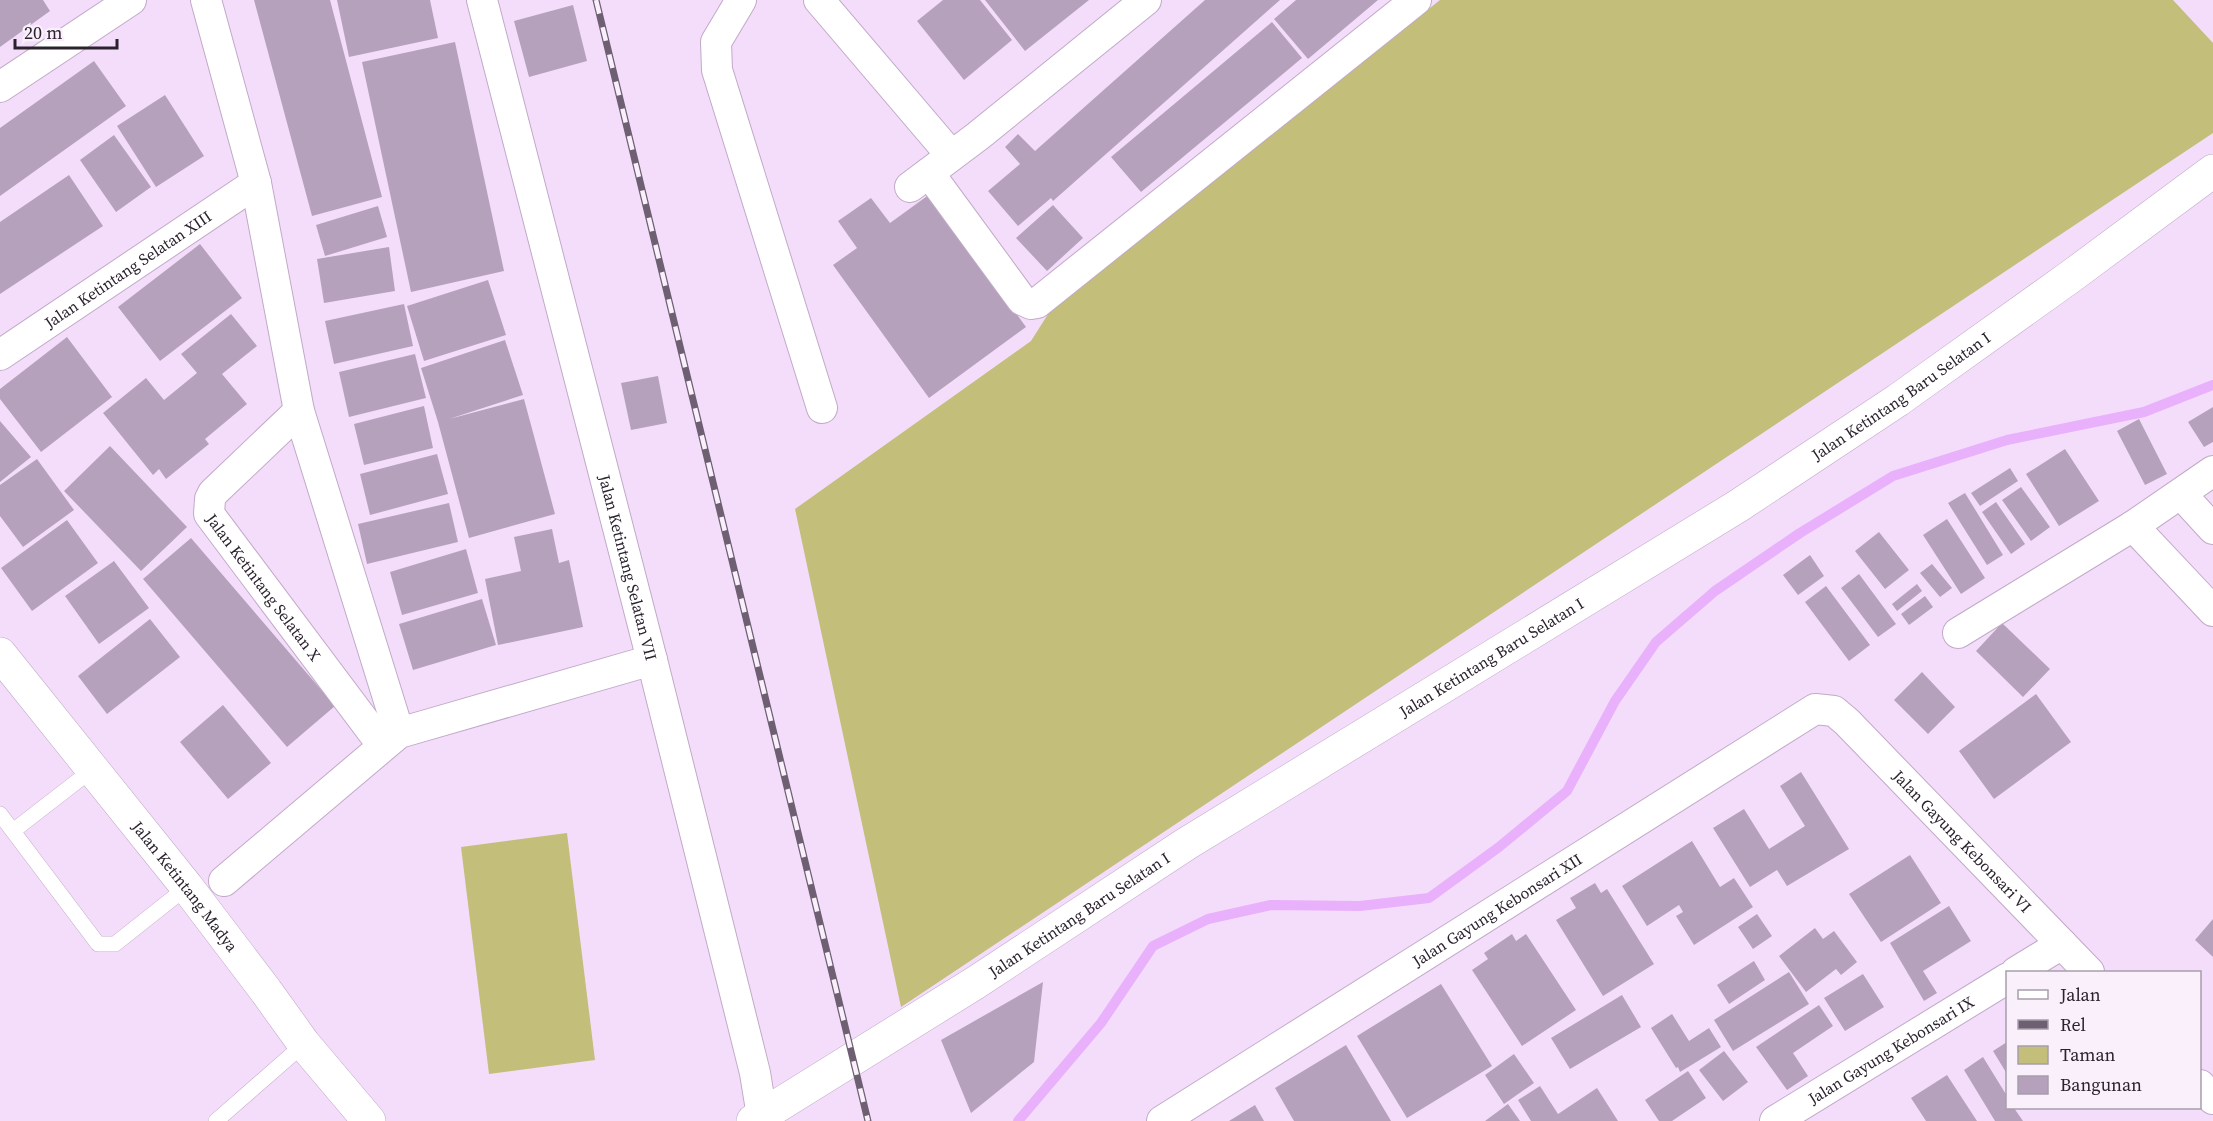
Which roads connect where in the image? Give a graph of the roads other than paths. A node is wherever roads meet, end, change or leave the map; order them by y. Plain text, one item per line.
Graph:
1 (131, 0) edge
2 (206, 0) edge
3 (482, 0) edge
4 (741, 0) edge
5 (819, 0) edge
6 (1146, 0) edge
7 (1416, 0) edge
8 (0, 87) edge
9 (2213, 171) edge
10 (930, 172) junction
11 (256, 183) junction
12 (0, 355) edge
13 (822, 408) dead end
14 (299, 411) junction
15 (2213, 471) edge
16 (2181, 494) junction
17 (2133, 526) junction
18 (2213, 530) edge
19 (2213, 611) edge
20 (1958, 633) dead end
21 (0, 654) edge
22 (652, 660) junction
23 (1834, 711) joint
24 (391, 739) junction
25 (93, 769) junction
26 (0, 813) edge
27 (13, 831) junction
28 (224, 881) dead end
29 (187, 887) junction
30 (2062, 944) junction
31 (2018, 971) edge
32 (2088, 971) edge
33 (2006, 979) edge
34 (304, 1044) junction
35 (2201, 1087) edge
36 (2213, 1099) edge
37 (757, 1118) edge
38 (216, 1121) edge
39 (369, 1121) edge
40 (1162, 1121) edge
41 (1775, 1121) edge

1 - 8 street
2 - 11 street
3 - 22 street, Jalan Ketintang Selatan VII
4 - 13 street
5 - 10 street
6 - 10 street
7 - 10 street
9 - 37 street, Jalan Ketintang Baru Selatan I
11 - 12 street, Jalan Ketintang Selatan XIII
11 - 14 street
14 - 24 street
14 - 24 street, Jalan Ketintang Selatan X
15 - 16 street
16 - 17 street
16 - 18 street
17 - 19 street
17 - 20 street
21 - 25 street, Jalan Ketintang Madya
22 - 24 street, Jalan Ketintang Selatan VII
22 - 37 street
23 - 30 street, Jalan Gayung Kebonsari VI
23 - 40 street, Jalan Gayung Kebonsari XII
24 - 28 street, Jalan Ketintang Selatan VII
25 - 27 lane
25 - 29 street, Jalan Ketintang Madya
26 - 27 lane
27 - 29 lane
29 - 34 street, Jalan Ketintang Madya
30 - 31 street
30 - 32 street, Jalan Gayung Kebonsari VI
33 - 41 street, Jalan Gayung Kebonsari IX
34 - 38 lane
34 - 39 street, Jalan Ketintang Madya
35 - 36 street

